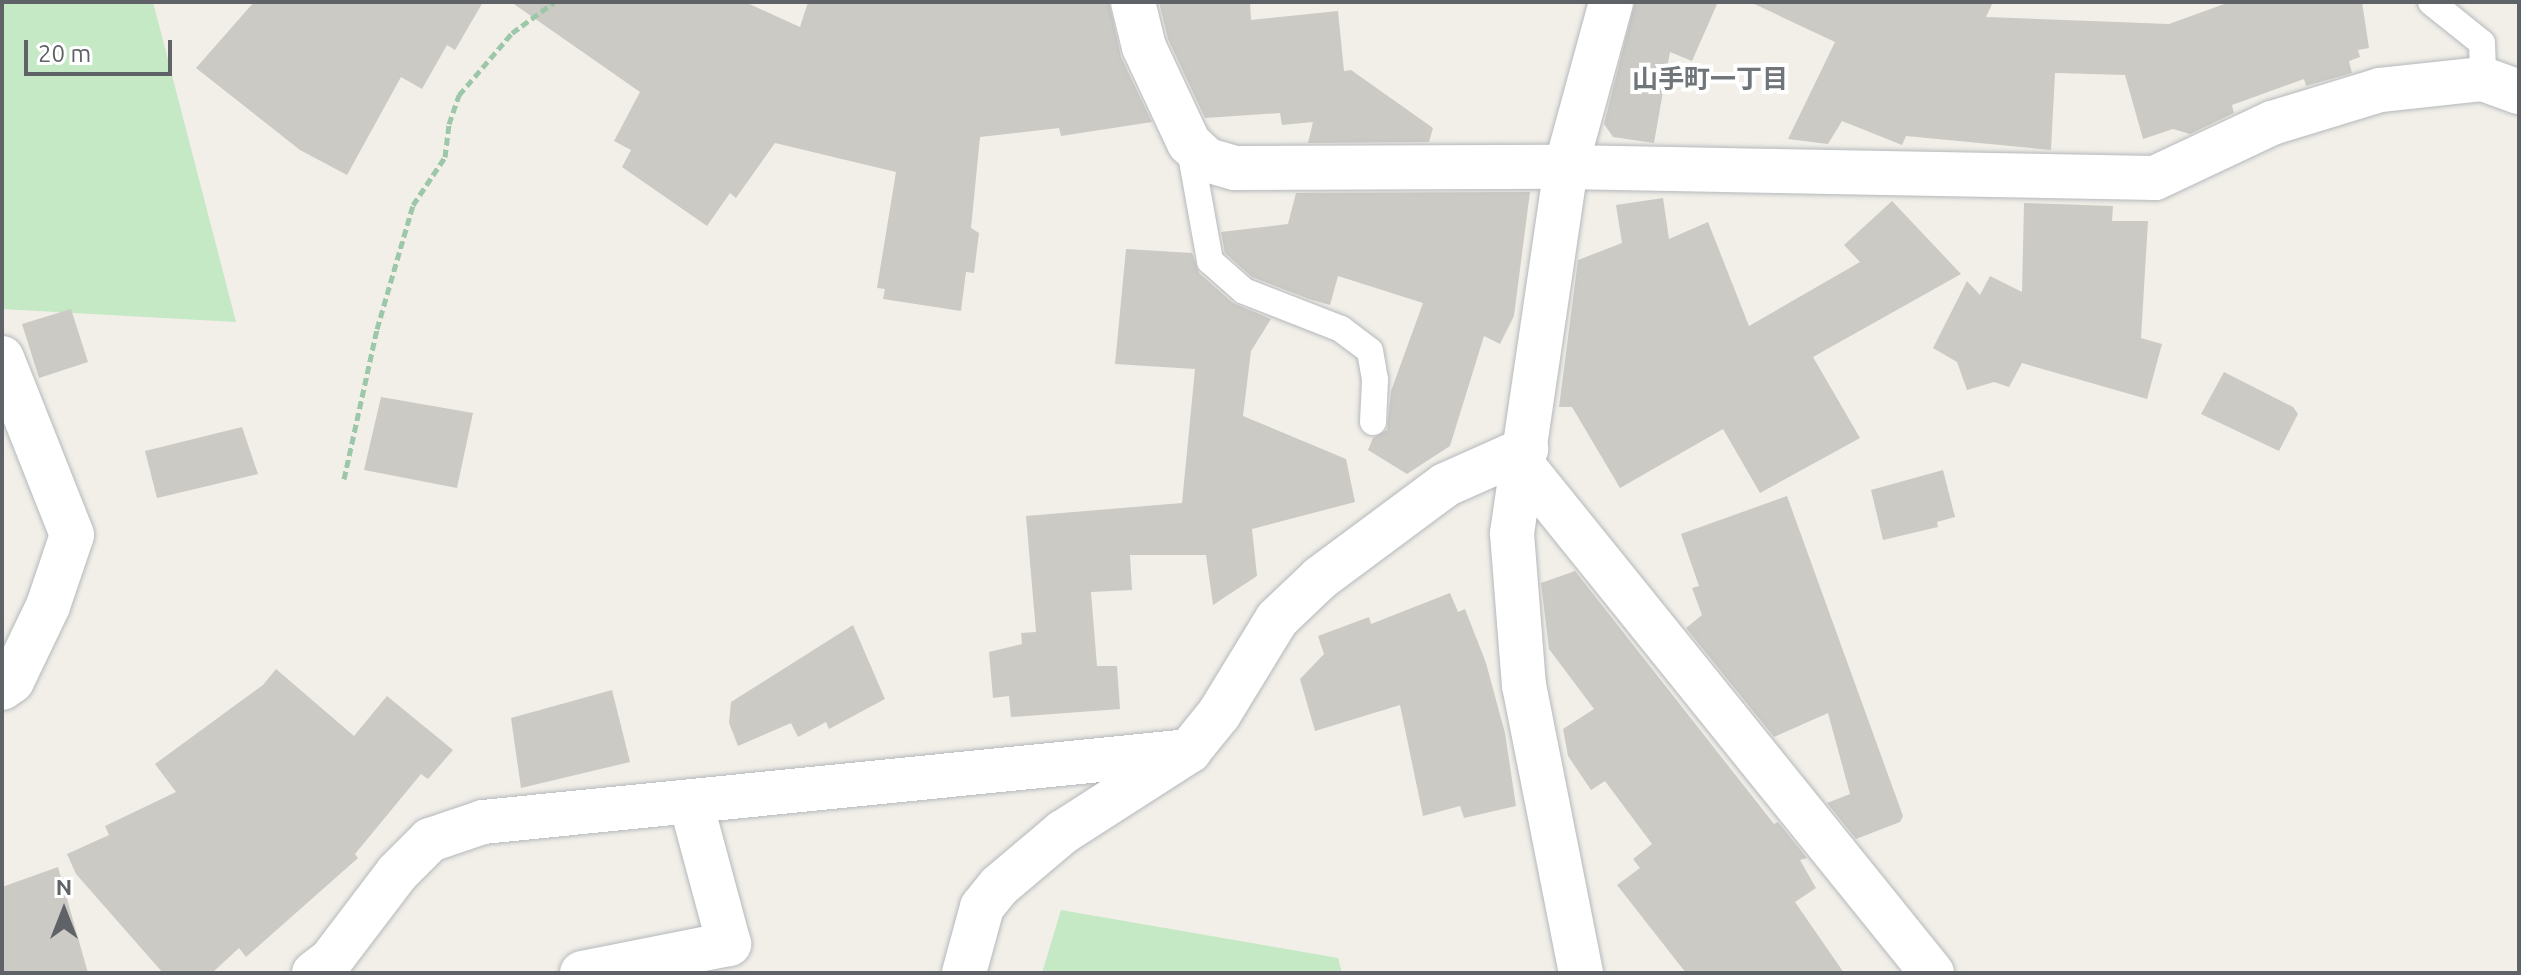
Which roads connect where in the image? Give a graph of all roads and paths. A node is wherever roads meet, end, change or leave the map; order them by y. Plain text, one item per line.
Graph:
1 (554, 2) edge
2 (1133, 2) edge
3 (1611, 2) edge
4 (2431, 2) edge
5 (2501, 85) edge
6 (1189, 143) junction
7 (1566, 167) junction
8 (2, 358) edge
9 (1373, 422) dead end
10 (1525, 458) junction
11 (344, 479) dead end
12 (2, 688) edge
13 (1189, 751) junction
14 (691, 803) junction
15 (314, 973) edge
16 (582, 973) edge
17 (964, 973) edge
18 (1581, 973) edge
19 (1932, 973) edge

1 - 11 path
2 - 6 street
3 - 7 street
4 - 5 lane
5 - 7 street
6 - 7 street
6 - 9 lane
7 - 10 street
8 - 12 street
10 - 13 street
10 - 18 street
10 - 19 street
13 - 14 street
13 - 17 street
14 - 15 street
14 - 16 street

